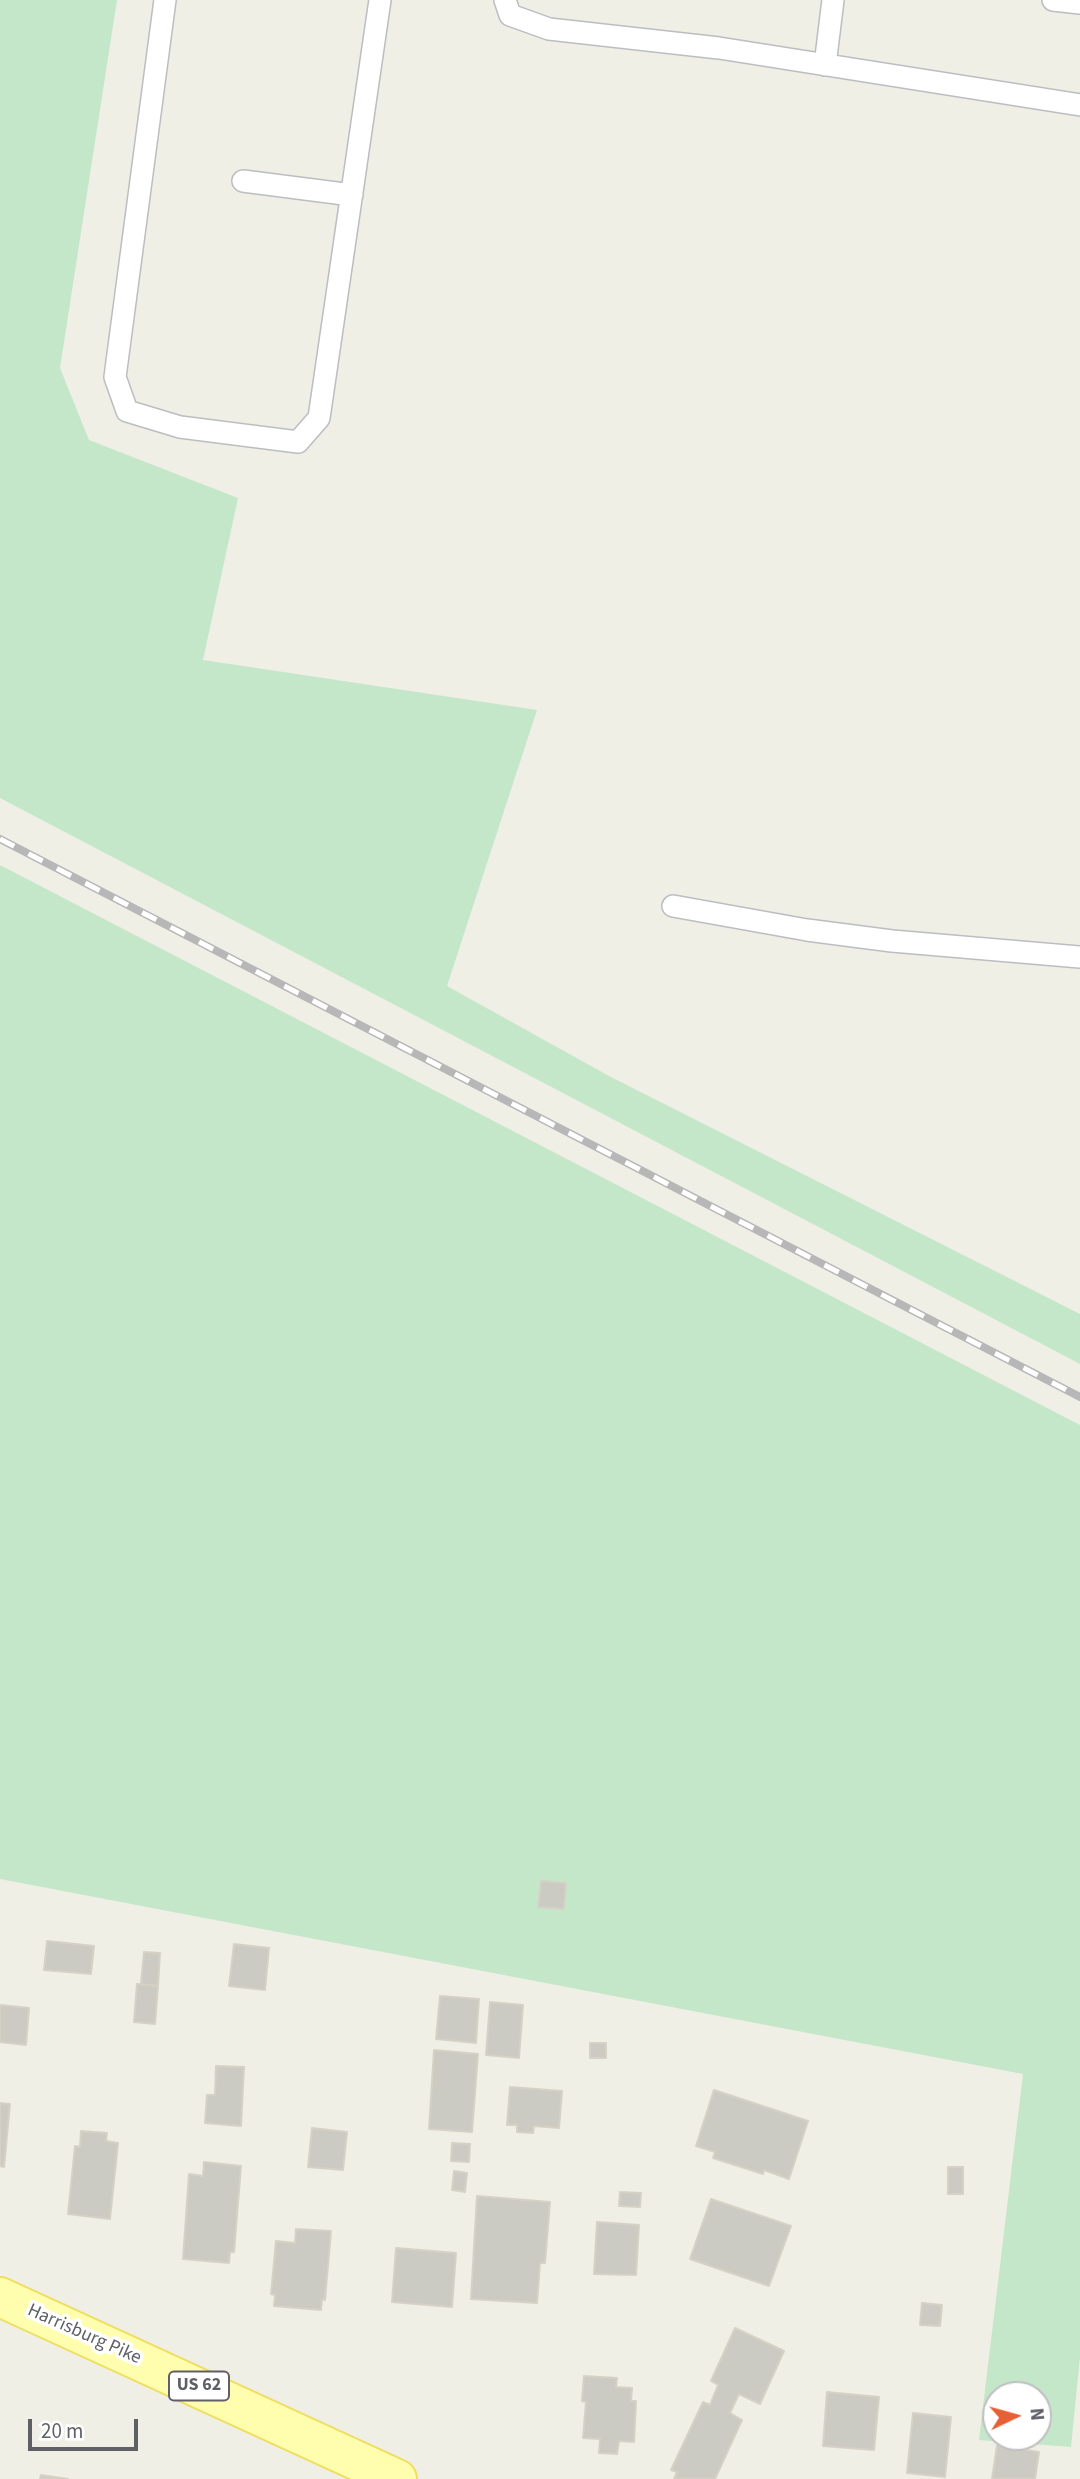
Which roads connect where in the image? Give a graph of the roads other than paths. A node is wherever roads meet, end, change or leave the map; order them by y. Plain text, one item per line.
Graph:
1 (165, 0) edge
2 (380, 0) edge
3 (505, 0) edge
4 (833, 0) edge
5 (1052, 0) edge
6 (1080, 3) edge
7 (825, 65) junction
8 (1080, 105) edge
9 (243, 181) dead end
10 (352, 195) junction
11 (673, 906) dead end
12 (1080, 957) edge
13 (0, 2297) edge
14 (397, 2479) edge

1 - 10 lane
2 - 10 lane
3 - 7 lane
4 - 7 lane
5 - 6 lane
7 - 8 lane
9 - 10 lane
11 - 12 lane
13 - 14 main road, Harrisburg Pike / US 62

